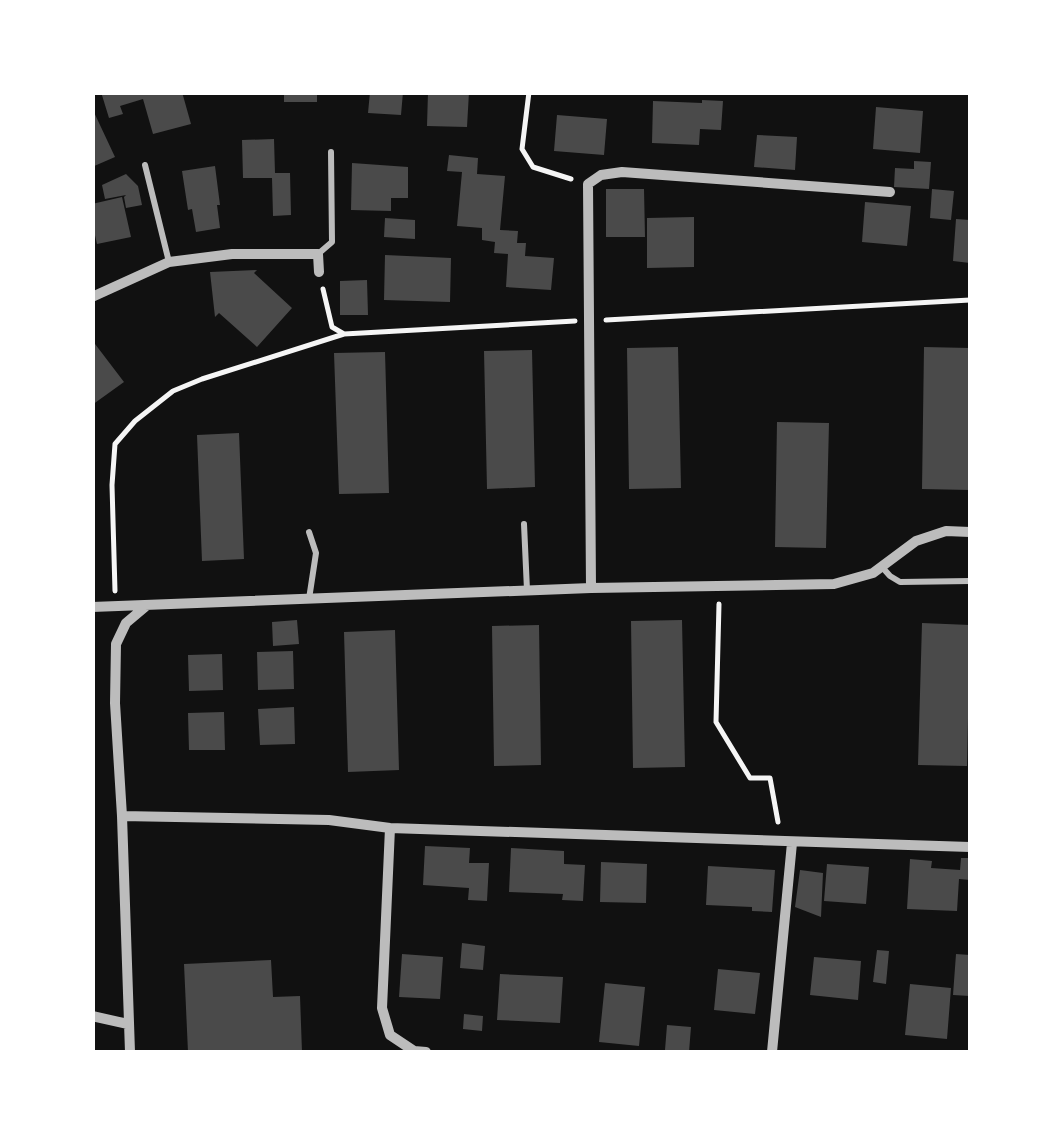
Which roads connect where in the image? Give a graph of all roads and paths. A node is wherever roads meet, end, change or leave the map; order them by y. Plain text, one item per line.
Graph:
1 (529, 92) edge
2 (332, 152) dead end
3 (145, 165) dead end
4 (588, 184) junction
5 (890, 192) dead end
6 (318, 254) junction
7 (169, 262) junction
8 (319, 272) joint
9 (92, 297) edge
10 (970, 300) edge
11 (589, 321) junction
12 (344, 334) junction
13 (524, 524) dead end
14 (308, 532) dead end
15 (970, 532) edge
16 (882, 567) junction
17 (970, 581) edge
18 (719, 586) junction
19 (591, 588) junction
20 (527, 591) junction
21 (309, 600) junction
22 (116, 607) junction
23 (146, 607) junction
24 (92, 608) edge
25 (122, 816) junction
26 (390, 828) junction
27 (787, 843) junction
28 (970, 847) edge
29 (92, 1016) edge
30 (128, 1024) junction
31 (130, 1052) edge
32 (426, 1052) edge
33 (772, 1052) edge

1 - 4 path
2 - 6 lane
3 - 7 lane
4 - 5 street
4 - 11 street
6 - 7 street
6 - 8 street
7 - 9 street
8 - 12 path
10 - 11 path
11 - 12 path
11 - 19 street
12 - 22 path
13 - 20 lane
14 - 21 lane
15 - 16 street
16 - 17 lane
16 - 18 street
18 - 19 street
18 - 27 path
19 - 20 street
20 - 21 street
21 - 23 street
22 - 23 street
22 - 24 street
23 - 25 street
25 - 26 street
25 - 30 street
26 - 27 street
26 - 32 street
27 - 28 street
27 - 33 street
29 - 30 street
30 - 31 street

